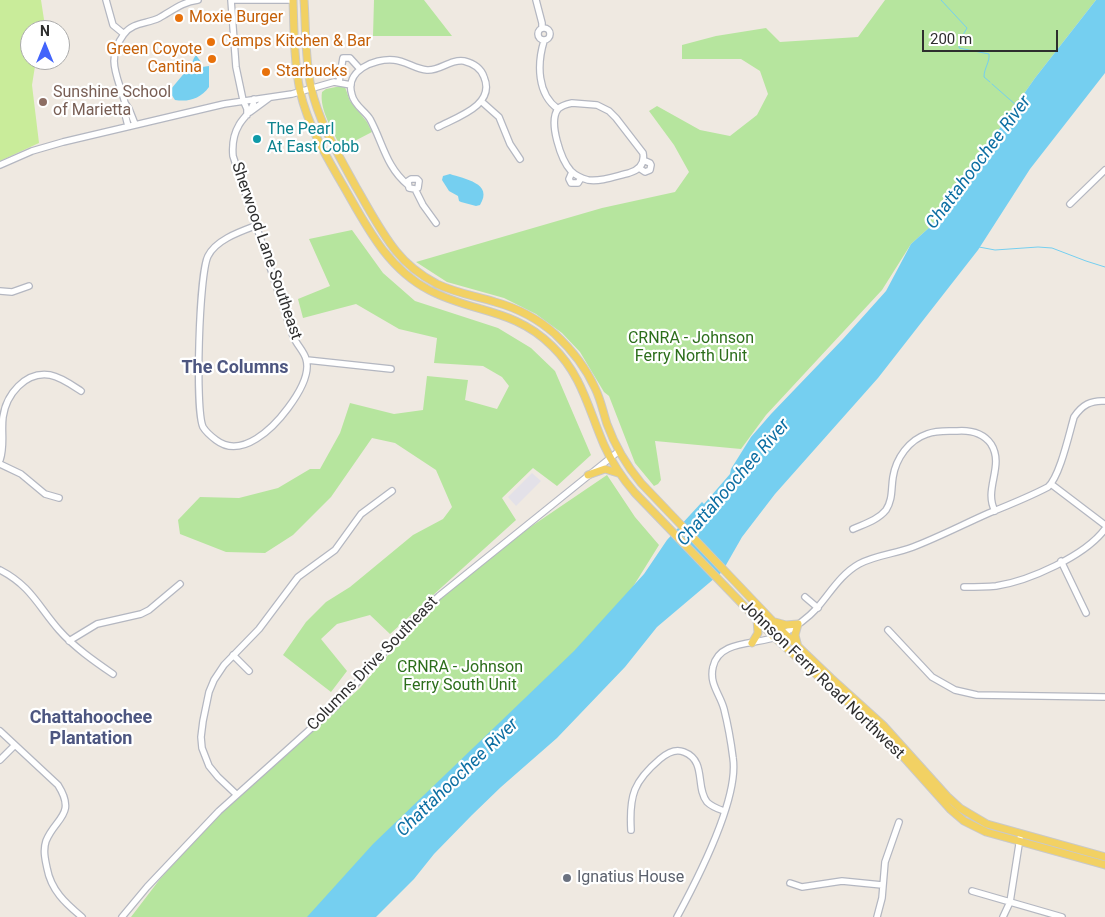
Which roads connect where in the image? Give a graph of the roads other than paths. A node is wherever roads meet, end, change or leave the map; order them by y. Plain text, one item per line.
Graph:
1 (106, 0) edge
2 (198, 0) edge
3 (233, 0) edge
4 (293, 0) edge
5 (304, 0) edge
6 (536, 0) edge
7 (542, 28) junction
8 (124, 34) junction
9 (544, 41) junction
10 (360, 69) junction
11 (339, 82) junction
12 (351, 85) junction
13 (311, 88) junction
14 (301, 92) junction
15 (272, 96) junction
16 (254, 99) junction
17 (242, 100) junction
18 (481, 101) junction
19 (125, 103) junction
20 (558, 110) junction
21 (248, 114) junction
22 (135, 124) junction
23 (128, 126) junction
24 (438, 127) dead end
25 (520, 159) dead end
26 (643, 160) junction
27 (0, 165) edge
28 (639, 168) junction
29 (1105, 170) edge
30 (572, 172) junction
31 (582, 178) junction
32 (408, 185) junction
33 (415, 190) junction
34 (1070, 204) dead end
35 (436, 223) dead end
36 (255, 226) junction
37 (29, 286) dead end
38 (0, 291) edge
39 (307, 360) junction
40 (43, 368) dead end
41 (391, 369) dead end
42 (43, 375) junction
43 (81, 391) dead end
44 (1105, 401) edge
45 (619, 451) junction
46 (610, 457) junction
47 (0, 460) edge
48 (0, 464) edge
49 (588, 474) junction
50 (620, 474) junction
51 (1051, 484) junction
52 (392, 491) dead end
53 (59, 498) dead end
54 (995, 511) junction
55 (1105, 525) edge
56 (853, 529) dead end
57 (1105, 529) edge
58 (1061, 561) junction
59 (0, 570) edge
60 (180, 584) dead end
61 (964, 587) dead end
62 (806, 596) dead end
63 (818, 608) junction
64 (1086, 613) dead end
65 (757, 619) junction
66 (772, 621) junction
67 (798, 624) junction
68 (888, 630) dead end
69 (784, 633) junction
70 (775, 638) junction
71 (69, 641) junction
72 (752, 643) junction
73 (798, 648) junction
74 (233, 655) junction
75 (249, 670) dead end
76 (113, 674) dead end
77 (1105, 697) edge
78 (0, 731) edge
79 (15, 745) junction
80 (0, 760) edge
81 (236, 794) junction
82 (724, 811) junction
83 (899, 822) dead end
84 (631, 830) dead end
85 (1020, 834) junction
86 (1019, 841) junction
87 (1105, 857) edge
88 (1105, 865) edge
89 (790, 883) dead end
90 (882, 885) junction
91 (972, 891) dead end
92 (1010, 902) junction
93 (82, 917) edge
94 (122, 917) edge
95 (677, 917) edge
96 (877, 917) edge
97 (1003, 917) edge
98 (1062, 917) edge

1 - 8 street
2 - 8 street
3 - 4 street
3 - 17 street
4 - 14 main road, Johnson Ferry Road Northwest
5 - 13 main road, Johnson Ferry Road Northwest
6 - 7 street
7 - 9 street
7 - 9 street
8 - 19 street
9 - 20 street
10 - 11 street
10 - 12 street
10 - 18 street
11 - 12 street
11 - 13 street
12 - 32 street
13 - 14 street
13 - 45 main road, Johnson Ferry Road Northwest
14 - 15 street
14 - 46 main road, Johnson Ferry Road Northwest
15 - 16 street
15 - 21 street, Sherwood Lane Southeast
16 - 17 street
16 - 21 street, Sherwood Lane Southeast
17 - 21 street
17 - 22 street
18 - 24 street
18 - 25 street
19 - 22 street
19 - 23 street
20 - 26 street
20 - 30 street
21 - 36 street, Sherwood Lane Southeast
22 - 23 street
23 - 27 street
26 - 28 street
26 - 28 street
28 - 31 street
29 - 34 street
30 - 31 street
30 - 31 street
32 - 33 street
32 - 33 street
33 - 35 street
36 - 39 street, Sherwood Lane Southeast
36 - 39 street, Sherwood Lane Southeast
37 - 38 street
39 - 41 street
40 - 42 street
42 - 43 street
42 - 47 street
44 - 51 street
45 - 46 street, Columns Drive Southeast
45 - 66 main road, Johnson Ferry Road Northwest
46 - 49 street, Columns Drive Southeast
46 - 50 main road, Johnson Ferry Road Northwest
48 - 53 street
49 - 50 main road
49 - 81 street, Columns Drive Southeast
50 - 65 main road, Johnson Ferry Road Northwest
51 - 54 street
51 - 55 street
52 - 74 street
54 - 56 street
54 - 63 street
57 - 58 street
58 - 61 street
58 - 64 street
59 - 71 street
60 - 71 street
62 - 63 street
63 - 67 street
65 - 70 main road, Johnson Ferry Road Northwest
65 - 72 main road
66 - 67 main road
66 - 69 main road, Johnson Ferry Road Northwest
67 - 69 street
67 - 73 main road
68 - 77 street
69 - 70 street
69 - 73 main road, Johnson Ferry Road Northwest
70 - 72 street
70 - 86 main road, Johnson Ferry Road Northwest
71 - 76 street
72 - 82 street
73 - 85 main road, Johnson Ferry Road Northwest
74 - 75 street
74 - 81 street
78 - 79 street
79 - 80 street
79 - 93 street
81 - 94 street, Columns Drive Southeast
82 - 84 street
82 - 95 street
83 - 90 street
85 - 86 street
85 - 87 main road, Johnson Ferry Road Northwest
86 - 88 main road, Johnson Ferry Road Northwest
86 - 92 street
89 - 90 street
90 - 96 street
91 - 92 street
92 - 97 street
92 - 98 street

